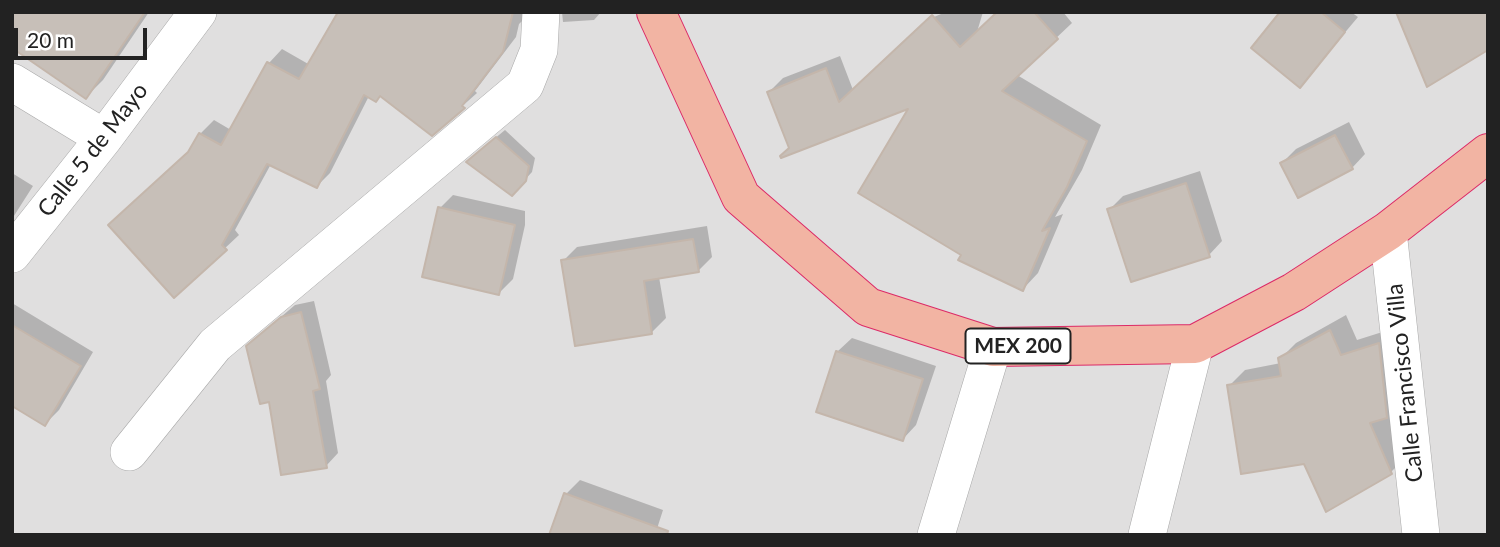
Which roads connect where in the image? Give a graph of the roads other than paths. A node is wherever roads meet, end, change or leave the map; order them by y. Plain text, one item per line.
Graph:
1 (198, 12) edge
2 (541, 12) edge
3 (656, 12) edge
4 (12, 82) edge
5 (104, 138) junction
6 (1488, 153) edge
7 (1388, 231) junction
8 (12, 254) edge
9 (1195, 344) junction
10 (993, 346) junction
11 (129, 452) dead end
12 (936, 535) edge
13 (1147, 535) edge
14 (1421, 535) edge

1 - 5 street, Calle 5 de Mayo
2 - 11 street
3 - 10 highway, MEX 200
4 - 5 street
5 - 8 street, Calle 5 de Mayo
6 - 7 highway, MEX 200
7 - 9 highway, MEX 200
7 - 14 street, Calle Francisco Villa
9 - 10 highway, MEX 200
9 - 13 street
10 - 12 street

